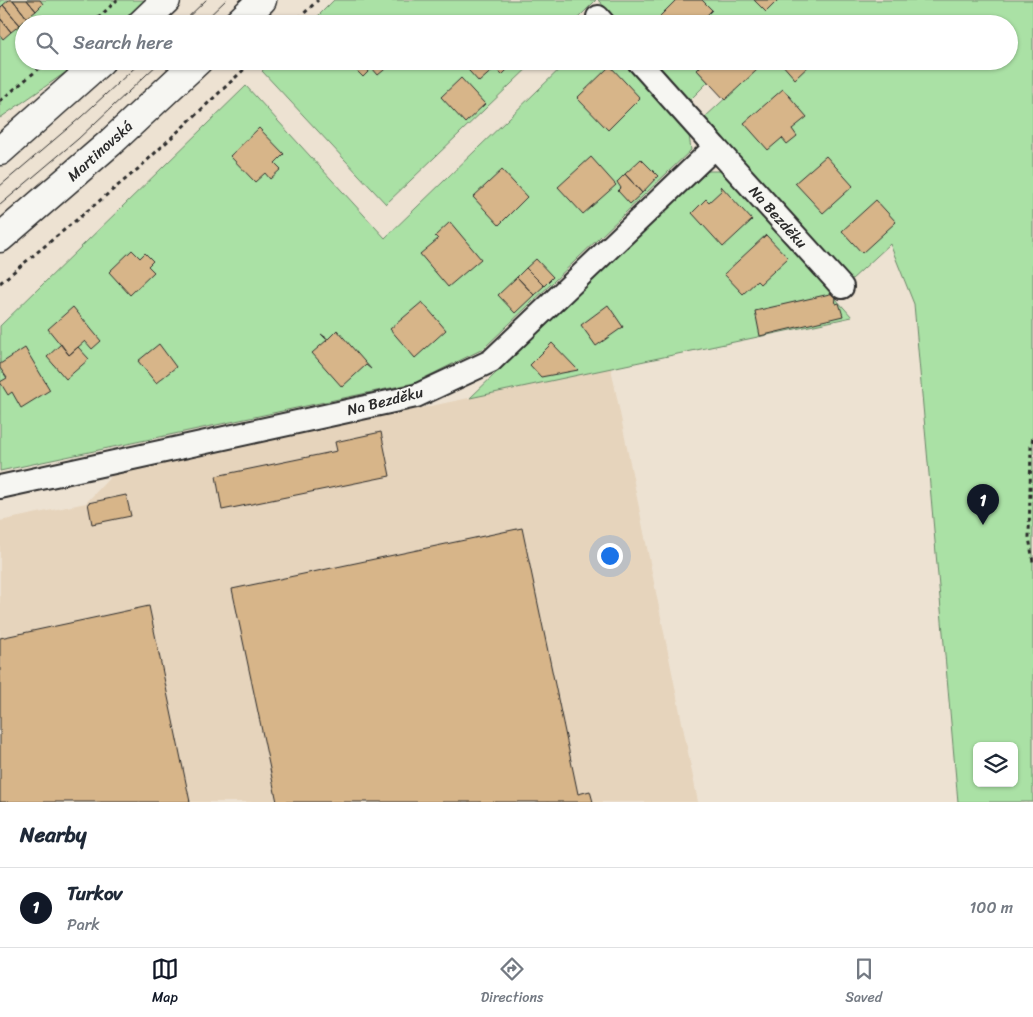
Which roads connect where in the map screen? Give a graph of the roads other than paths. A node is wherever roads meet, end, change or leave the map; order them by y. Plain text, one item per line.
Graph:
1 (166, 0) edge
2 (262, 0) edge
3 (150, 15) edge
4 (247, 15) edge
5 (91, 70) edge
6 (188, 70) edge
7 (646, 70) edge
8 (715, 147) junction
9 (0, 151) edge
10 (0, 238) edge
11 (842, 287) dead end
12 (0, 487) edge

1 - 3 street
2 - 4 street
5 - 9 street
6 - 10 street, Martinovská
7 - 8 street, Na Bezděku
8 - 11 street, Na Bezděku
8 - 12 street, Na Bezděku

